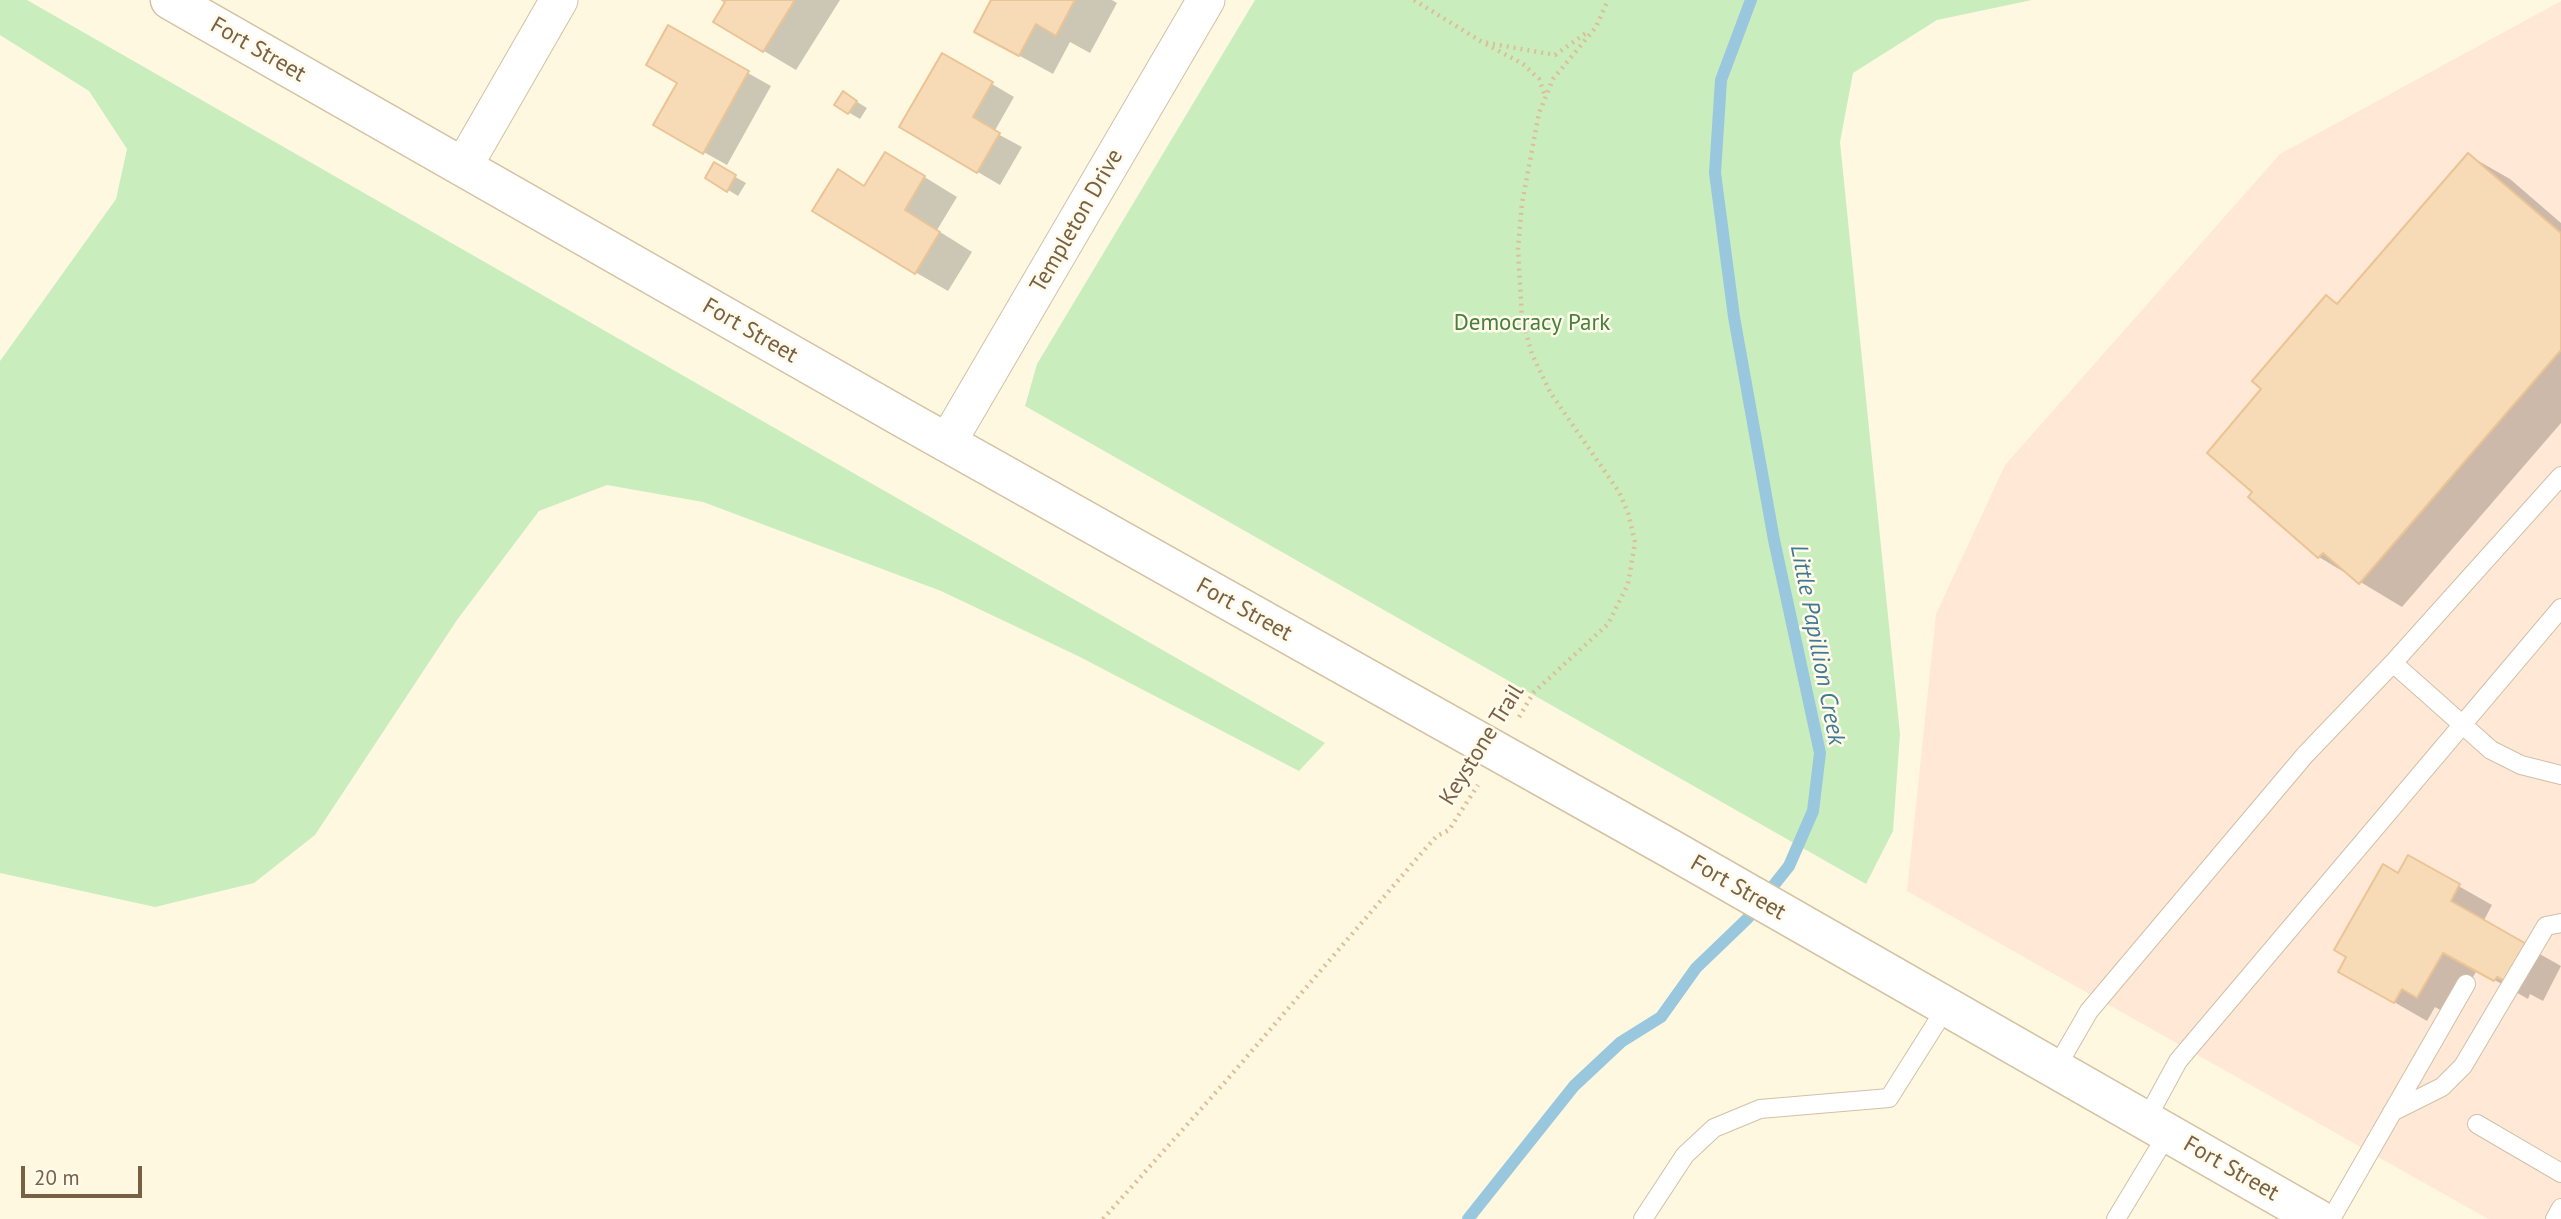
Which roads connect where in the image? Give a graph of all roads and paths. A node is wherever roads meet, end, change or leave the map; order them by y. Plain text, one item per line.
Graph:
1 (170, 0) edge
2 (559, 0) edge
3 (1206, 0) edge
4 (1414, 0) edge
5 (1608, 0) edge
6 (1596, 27) junction
7 (1482, 42) junction
8 (1546, 97) junction
9 (463, 167) junction
10 (947, 443) junction
11 (2561, 476) edge
12 (2561, 608) edge
13 (2393, 663) junction
14 (2463, 724) junction
15 (1498, 752) junction
16 (2561, 775) edge
17 (2561, 923) edge
18 (2466, 984) dead end
19 (1947, 1006) junction
20 (2056, 1068) junction
21 (2392, 1112) junction
22 (2477, 1124) dead end
23 (2157, 1127) junction
24 (2561, 1173) edge
25 (2561, 1208) edge
26 (1103, 1219) edge
27 (1643, 1219) edge
28 (2116, 1219) edge
29 (2318, 1219) edge
30 (2331, 1219) edge
31 (2555, 1219) edge

1 - 9 main road, Fort Street
2 - 9 street
3 - 10 street, Templeton Drive
4 - 7 path
5 - 6 path, Keystone Trail
6 - 7 path
6 - 8 path, Keystone Trail
7 - 8 path
8 - 15 path, Keystone Trail
9 - 10 main road, Fort Street
10 - 15 main road, Fort Street
11 - 13 lane
12 - 14 lane
13 - 14 lane
13 - 20 lane
14 - 16 lane
14 - 23 lane
15 - 19 main road, Fort Street
15 - 26 path, Keystone Trail
17 - 21 lane
18 - 21 lane
19 - 20 main road, Fort Street
19 - 27 lane
20 - 23 main road, Fort Street
21 - 30 lane
22 - 24 lane
23 - 28 lane
23 - 29 main road, Fort Street
25 - 31 lane

